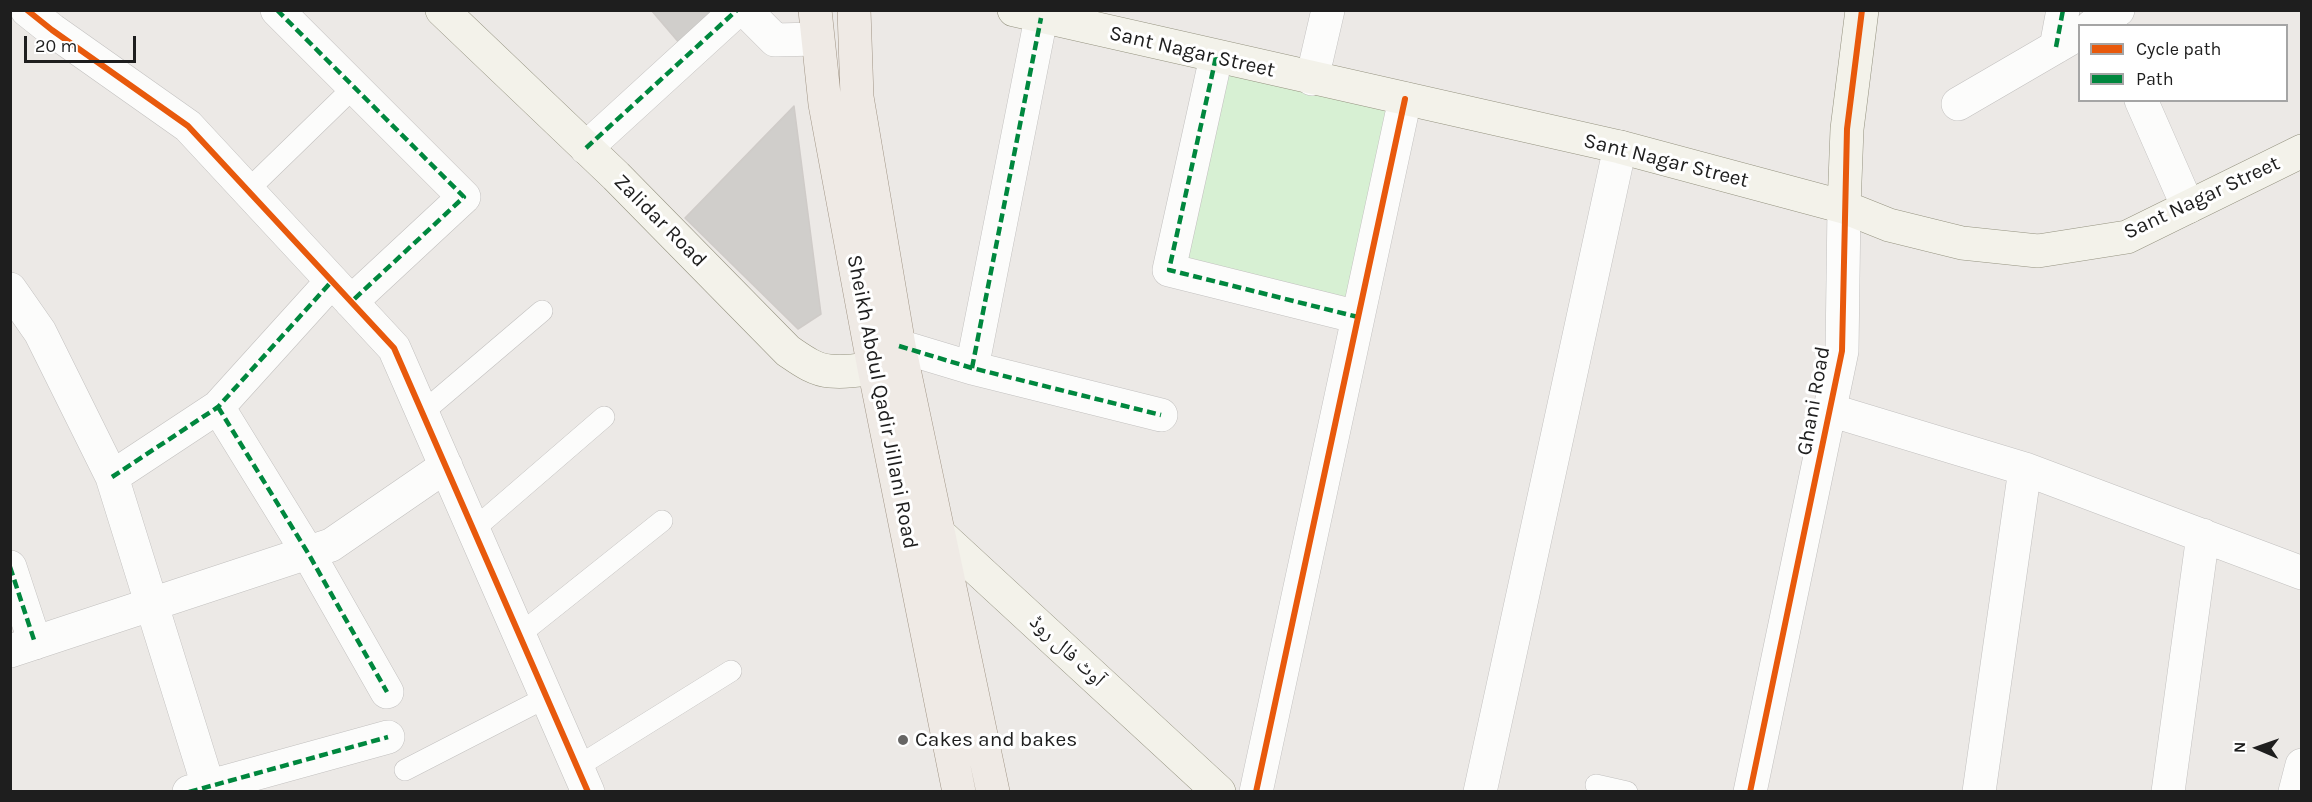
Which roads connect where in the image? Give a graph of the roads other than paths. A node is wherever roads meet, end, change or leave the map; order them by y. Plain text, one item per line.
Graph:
1 (27, 10) edge
2 (277, 10) edge
3 (442, 10) edge
4 (737, 10) edge
5 (745, 10) edge
6 (854, 10) edge
7 (1328, 10) edge
8 (1862, 10) edge
9 (2063, 10) edge
10 (1028, 14) edge
11 (2088, 24) edge
12 (816, 25) edge
13 (2078, 36) edge
14 (1216, 57) junction
15 (1312, 79) junction
16 (354, 87) junction
17 (1405, 99) junction
18 (2142, 102) edge
19 (1958, 104) dead end
20 (1620, 147) junction
21 (586, 148) junction
22 (2301, 151) edge
23 (248, 190) junction
24 (1844, 207) junction
25 (2188, 207) junction
26 (10, 289) edge
27 (342, 292) junction
28 (542, 310) dead end
29 (1358, 317) junction
30 (892, 359) junction
31 (972, 368) junction
32 (218, 407) junction
33 (1830, 410) junction
34 (422, 413) junction
35 (1161, 415) dead end
36 (604, 417) dead end
37 (446, 466) junction
38 (2025, 469) junction
39 (112, 477) junction
40 (662, 521) dead end
41 (473, 530) junction
42 (922, 535) junction
43 (2203, 535) junction
44 (308, 553) junction
45 (10, 567) edge
46 (2301, 573) edge
47 (152, 604) junction
48 (519, 635) junction
49 (23, 647) edge
50 (731, 671) dead end
51 (387, 692) dead end
52 (547, 697) junction
53 (388, 737) dead end
54 (2301, 765) edge
55 (405, 770) dead end
56 (582, 779) edge
57 (1596, 785) dead end
58 (202, 790) edge
59 (959, 792) edge
60 (993, 792) edge
61 (1219, 792) edge
62 (1257, 792) edge
63 (1479, 792) edge
64 (1627, 792) edge
65 (1750, 792) edge
66 (1979, 792) edge
67 (2168, 792) edge
68 (2295, 792) edge

1 - 23 street
2 - 16 street
3 - 21 main road, Zalidar Road
4 - 21 street
5 - 12 street
6 - 30 main road, Sheikh Abdul Qadir Jillani Road
7 - 15 street
8 - 24 main road, Ghani Road
9 - 11 street
10 - 14 main road, Sant Nagar Street
10 - 31 street
12 - 30 main road, Sheikh Abdul Qadir Jillani Road
13 - 19 street
14 - 15 main road, Sant Nagar Street
14 - 29 street
15 - 17 main road, Sant Nagar Street
16 - 23 lane
16 - 27 street
17 - 20 main road, Sant Nagar Street
17 - 29 street
18 - 25 street
20 - 24 main road, Sant Nagar Street
20 - 63 street
21 - 30 main road, Zalidar Road
22 - 25 main road, Sant Nagar Street
23 - 27 street
24 - 25 main road, Sant Nagar Street
24 - 33 street, Ghani Road
26 - 39 street
27 - 32 street
27 - 34 street
28 - 34 lane
29 - 62 street
30 - 31 street
30 - 42 main road, Sheikh Abdul Qadir Jillani Road
31 - 35 street
32 - 39 street
32 - 44 street
33 - 38 street
33 - 65 street, Ghani Road
34 - 37 street
36 - 41 lane
37 - 41 street
37 - 44 street
38 - 43 street
38 - 66 street
39 - 47 street
40 - 48 lane
41 - 48 street
42 - 59 main road, Sheikh Abdul Qadir Jillani Road
42 - 60 main road, Sheikh Abdul Qadir Jillani Road
42 - 61 main road, آوٹ فال روڈ
43 - 46 street
43 - 67 street
44 - 47 street
44 - 51 street
45 - 49 street
47 - 49 street
47 - 58 street
48 - 52 street
50 - 56 lane
52 - 55 lane
52 - 56 street
53 - 58 street
54 - 68 street
57 - 64 lane

